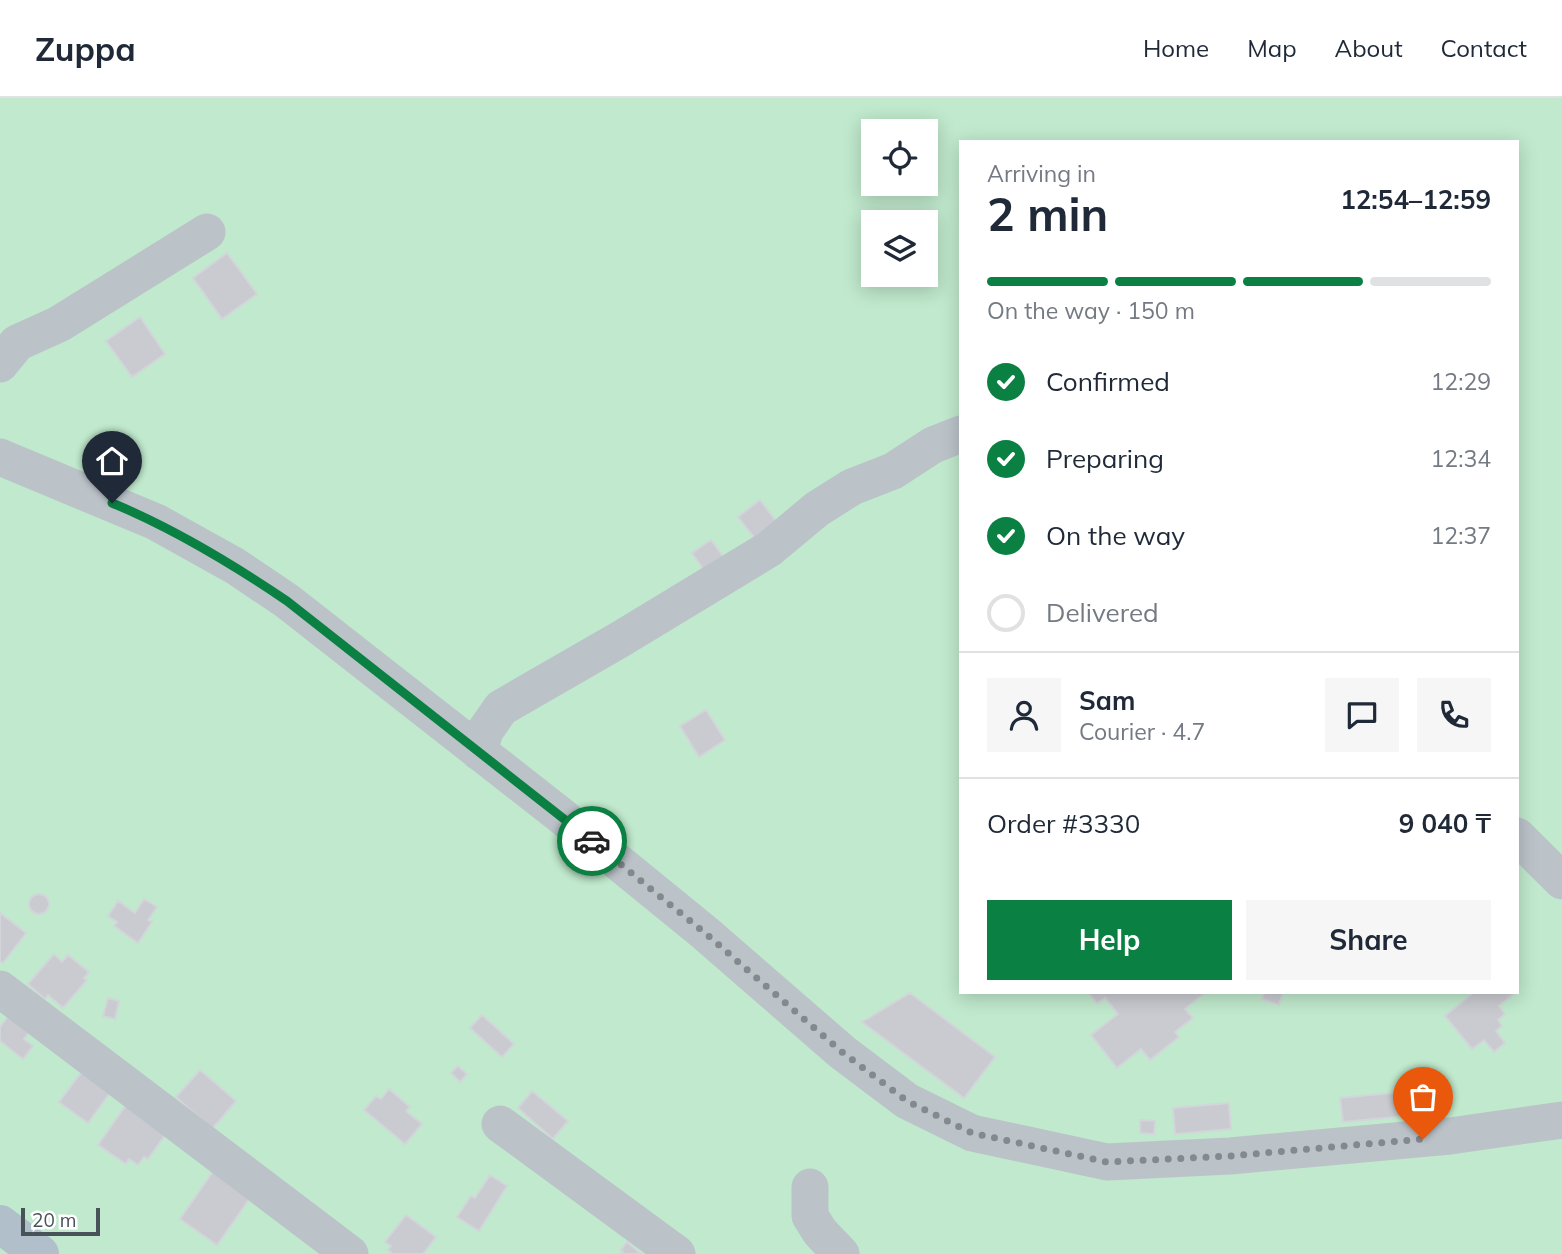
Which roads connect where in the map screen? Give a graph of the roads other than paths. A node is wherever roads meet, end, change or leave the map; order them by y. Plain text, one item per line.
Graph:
1 (207, 232) dead end
2 (0, 364) edge
3 (959, 435) edge
4 (0, 457) edge
5 (479, 752) junction
6 (1519, 838) edge
7 (1562, 881) edge
8 (0, 989) edge
9 (1562, 1120) edge
10 (500, 1124) dead end
11 (810, 1187) dead end
12 (0, 1224) edge
13 (40, 1254) edge
14 (350, 1254) edge
15 (677, 1254) edge
16 (841, 1254) edge

1 - 2 street
3 - 5 street
4 - 5 street
5 - 9 street
6 - 7 street
8 - 14 street
10 - 15 street
11 - 16 street
12 - 13 main road

